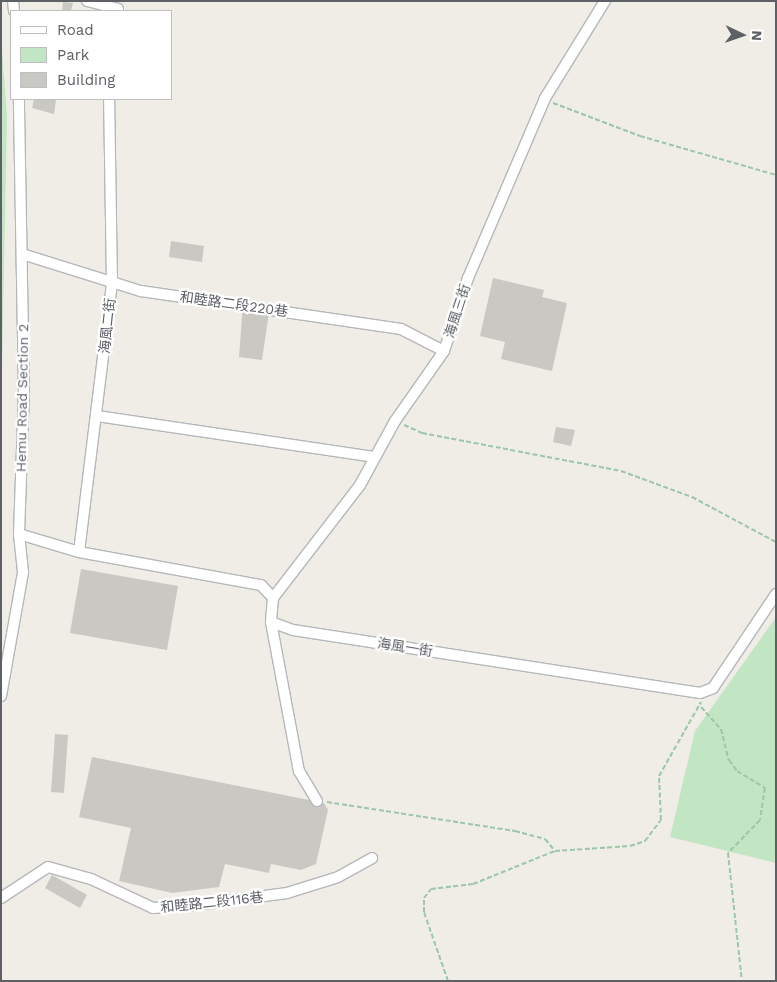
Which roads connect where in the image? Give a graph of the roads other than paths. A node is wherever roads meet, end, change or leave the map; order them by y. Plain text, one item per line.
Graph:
1 (87, 1) edge
2 (605, 1) edge
3 (119, 7) edge
4 (19, 100) edge
5 (109, 100) edge
6 (22, 254) junction
7 (112, 284) junction
8 (444, 351) junction
9 (97, 416) junction
10 (374, 458) junction
11 (19, 534) junction
12 (79, 552) junction
13 (776, 594) edge
14 (273, 598) junction
15 (271, 622) junction
16 (1, 696) edge
17 (317, 801) road end
18 (372, 858) dead end
19 (1, 898) edge

1 - 3 street
2 - 8 street, 海風三街
4 - 6 street, Hemu Road Section 2
5 - 7 street, 海風二街
6 - 7 street, 和睦路二段220巷
6 - 11 street, Hemu Road Section 2
7 - 8 street, 和睦路二段220巷
7 - 9 street, 海風二街
8 - 10 street, 海風三街
9 - 10 street
9 - 12 street, 海風二街
10 - 14 street, 海風三街
11 - 12 street
11 - 16 street, Hemu Road Section 2
12 - 14 street
13 - 15 street, 海風一街
14 - 15 street
15 - 17 street
18 - 19 street, 和睦路二段116巷

